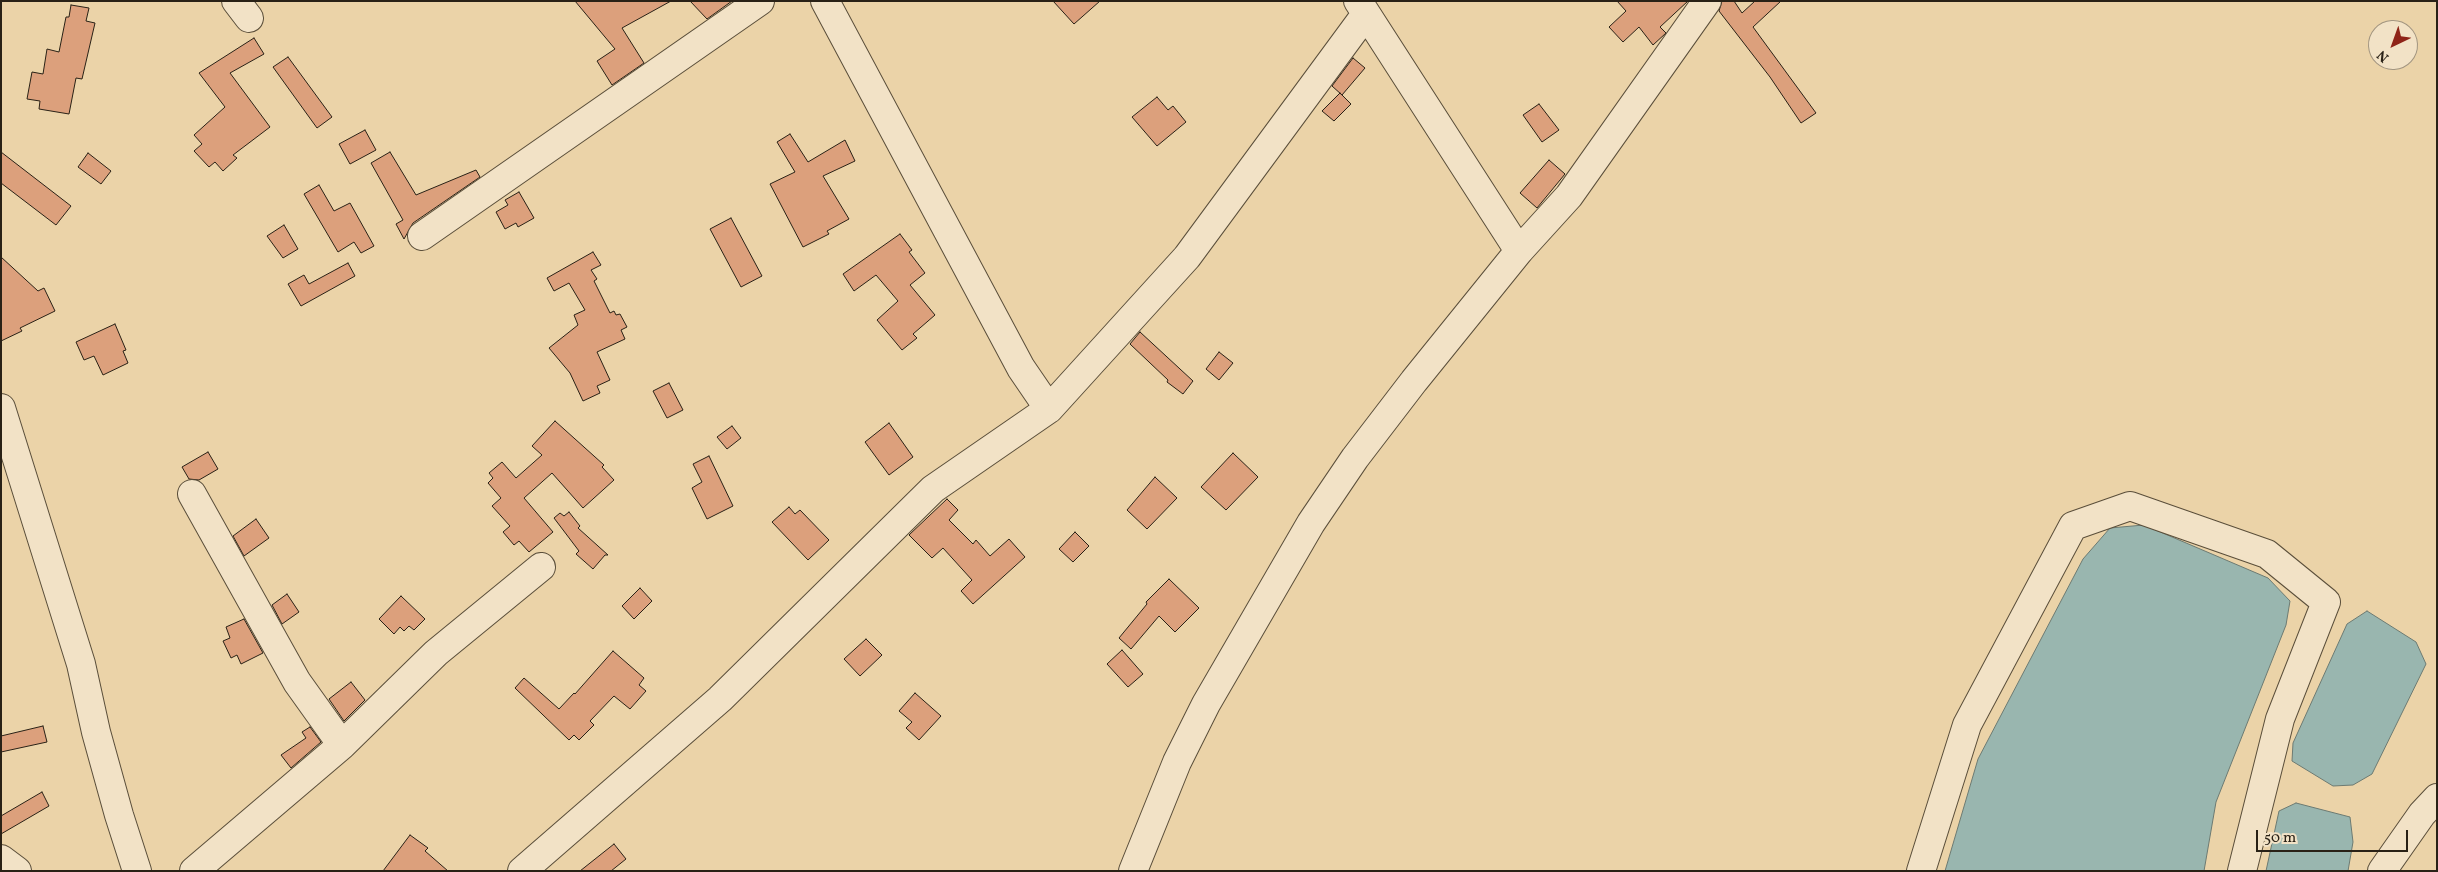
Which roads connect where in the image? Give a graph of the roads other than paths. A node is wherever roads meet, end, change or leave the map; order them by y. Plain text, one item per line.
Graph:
1 (760, 1) edge
2 (825, 1) edge
3 (1707, 1) edge
4 (1362, 8) edge
5 (422, 236) dead end
6 (1518, 251) junction
7 (1, 408) edge
8 (1049, 409) junction
9 (192, 494) dead end
10 (541, 567) dead end
11 (342, 745) junction
12 (2437, 798) edge
13 (1, 859) edge
14 (16, 871) edge
15 (137, 871) edge
16 (194, 871) edge
17 (522, 871) edge
18 (1133, 871) edge
19 (1921, 871) edge
20 (2242, 871) edge
21 (2382, 871) edge

1 - 5 street
2 - 8 street
3 - 6 street
4 - 6 street
4 - 8 street
6 - 18 street
7 - 15 street
8 - 17 street
9 - 11 street
10 - 11 street
11 - 16 street
12 - 21 street
13 - 14 street
19 - 20 street

